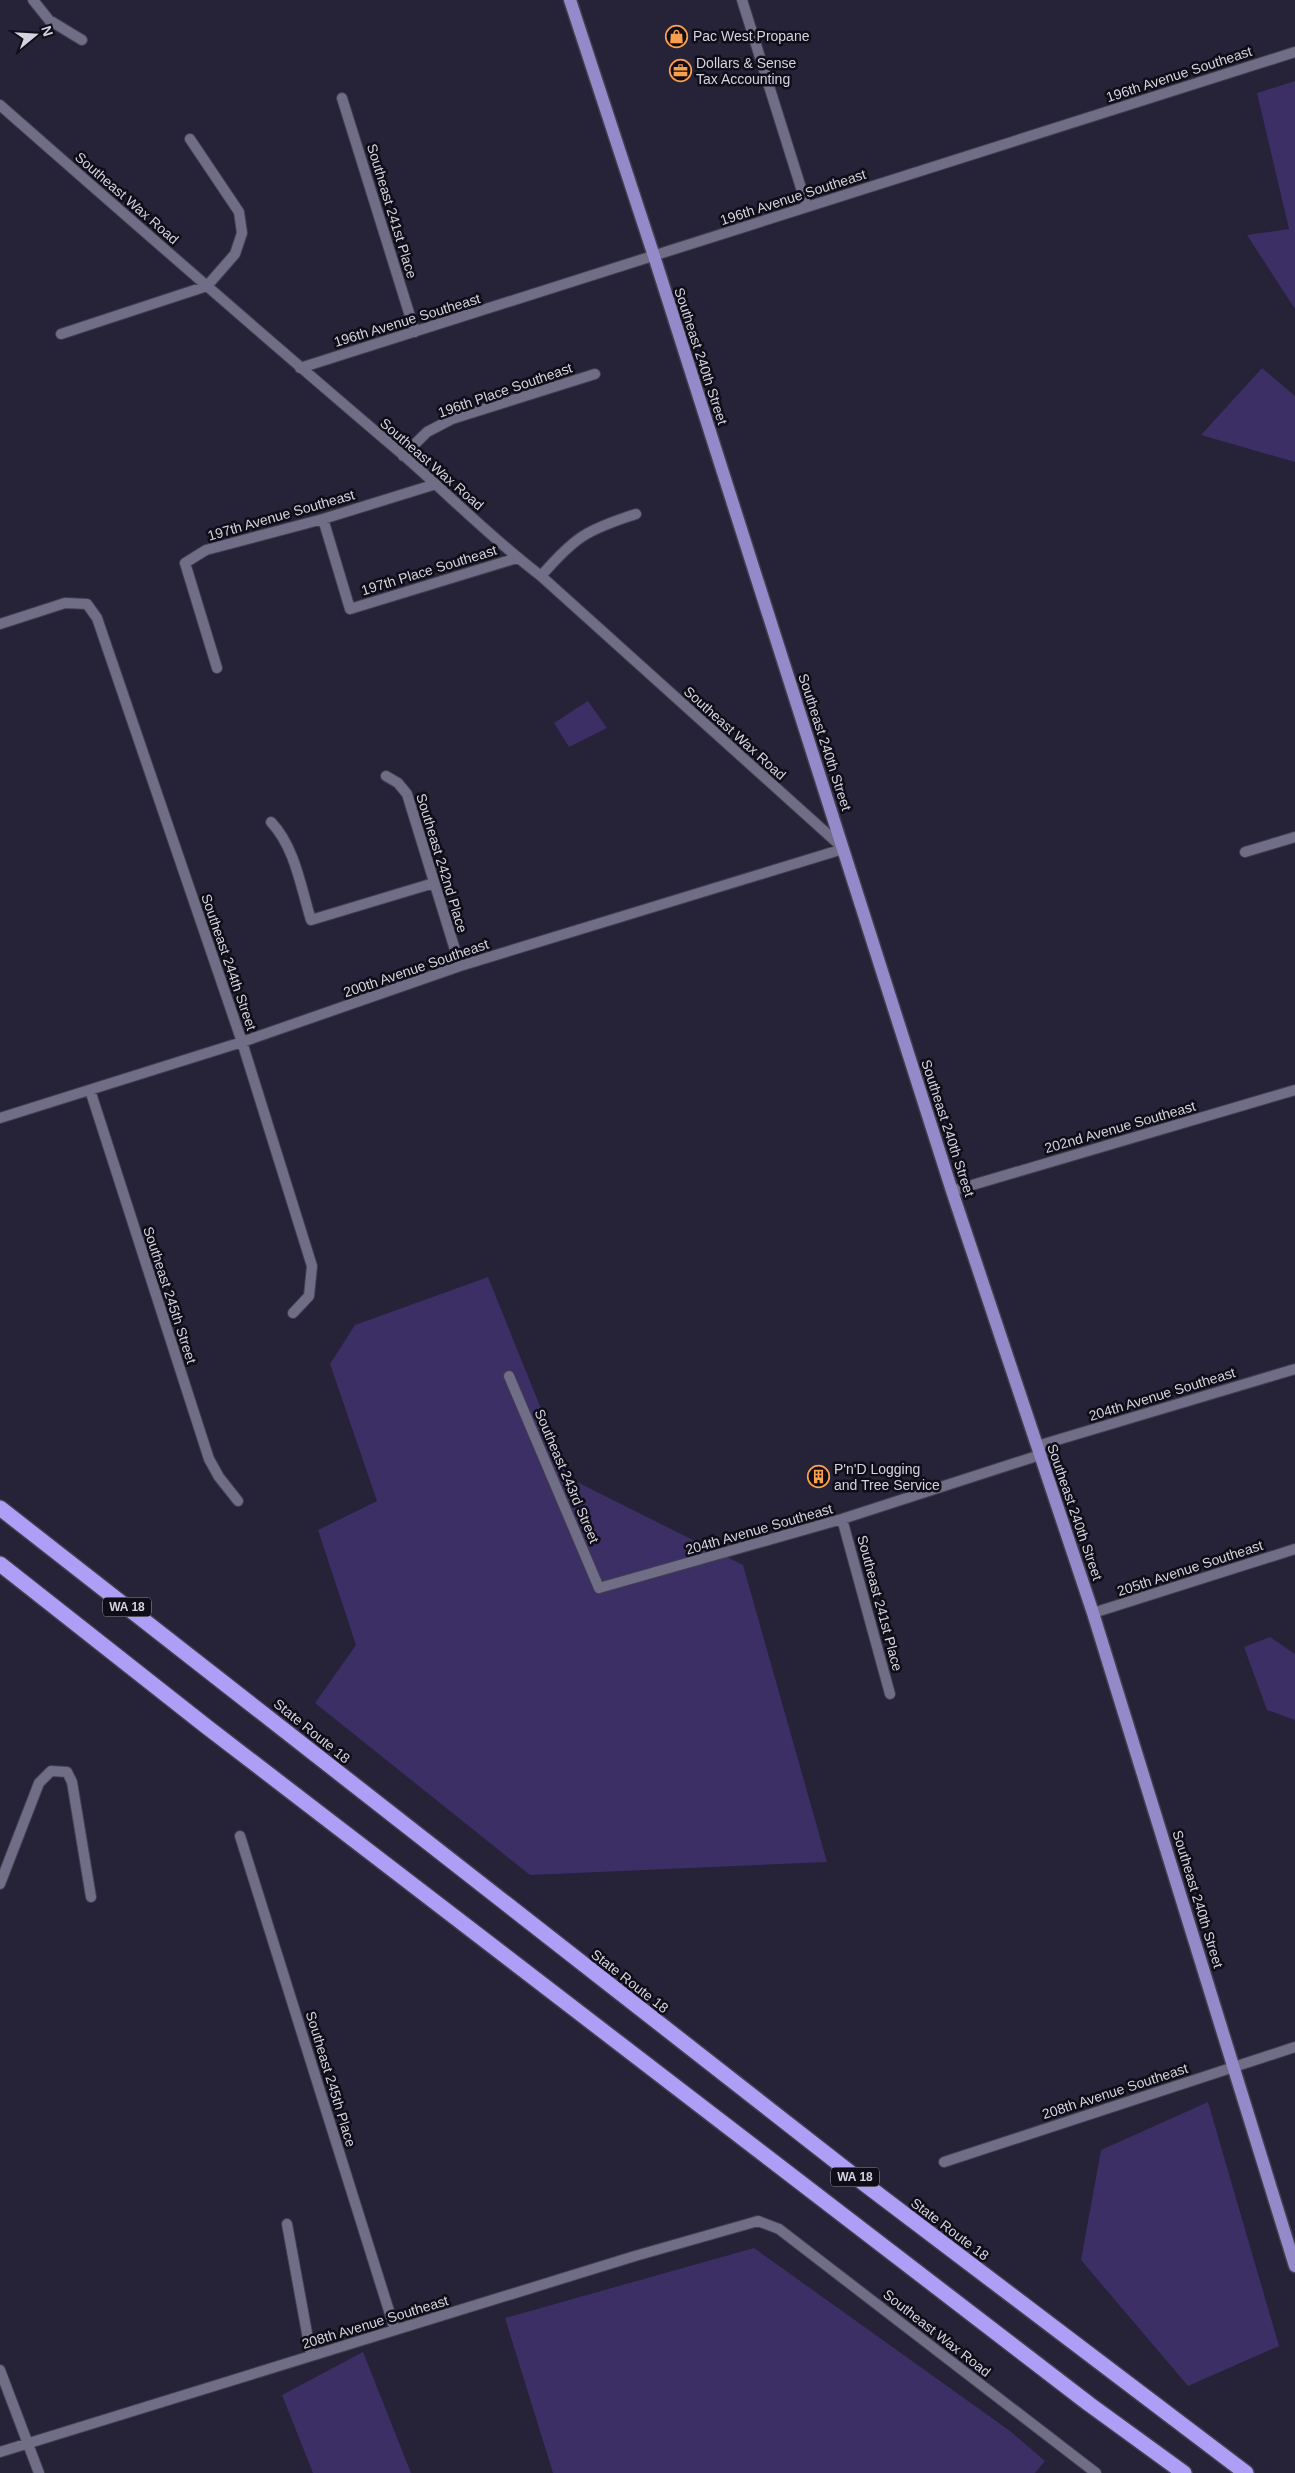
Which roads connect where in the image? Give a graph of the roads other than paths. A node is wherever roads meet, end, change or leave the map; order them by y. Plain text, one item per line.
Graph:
1 (32, 0) edge
2 (570, 0) edge
3 (742, 0) edge
4 (82, 40) dead end
5 (1295, 52) edge
6 (342, 98) dead end
7 (0, 104) edge
8 (190, 140) dead end
9 (807, 207) junction
10 (654, 256) junction
11 (207, 286) junction
12 (415, 332) junction
13 (61, 334) dead end
14 (300, 368) junction
15 (596, 374) dead end
16 (403, 456) junction
17 (436, 484) junction
18 (636, 514) dead end
19 (323, 519) junction
20 (517, 558) junction
21 (541, 576) junction
22 (0, 624) edge
23 (217, 668) dead end
24 (386, 776) dead end
25 (271, 822) dead end
26 (1295, 837) edge
27 (843, 849) junction
28 (1245, 852) dead end
29 (434, 883) junction
30 (460, 966) junction
31 (242, 1042) junction
32 (90, 1090) junction
33 (1295, 1090) edge
34 (0, 1118) edge
35 (952, 1191) junction
36 (293, 1313) dead end
37 (1295, 1369) edge
38 (509, 1376) dead end
39 (1038, 1450) junction
40 (238, 1501) dead end
41 (0, 1508) edge
42 (842, 1519) junction
43 (1295, 1549) edge
44 (0, 1564) edge
45 (599, 1588) joint
46 (1093, 1614) junction
47 (890, 1694) dead end
48 (240, 1836) dead end
49 (0, 1884) edge
50 (91, 1897) dead end
51 (1295, 2047) edge
52 (1232, 2067) junction
53 (944, 2162) dead end
54 (758, 2220) joint
55 (287, 2224) dead end
56 (1295, 2266) edge
57 (395, 2330) junction
58 (311, 2355) junction
59 (0, 2370) edge
60 (27, 2444) junction
61 (0, 2452) edge
62 (39, 2473) edge
63 (1096, 2473) edge
64 (1184, 2473) edge
65 (1246, 2473) edge

1 - 4 street
2 - 10 main road, Southeast 240th Street
3 - 9 street
5 - 9 street, 196th Avenue Southeast
6 - 12 street, Southeast 241st Place
7 - 11 street, Southeast Wax Road
8 - 11 street
9 - 10 street, 196th Avenue Southeast
10 - 12 street, 196th Avenue Southeast
10 - 27 main road, Southeast 240th Street
11 - 13 street
11 - 14 street, Southeast Wax Road
12 - 14 street, 196th Avenue Southeast
14 - 16 street, Southeast Wax Road
15 - 16 street, 196th Place Southeast
16 - 17 street, Southeast Wax Road
17 - 19 street, 197th Avenue Southeast
17 - 20 street, Southeast Wax Road
18 - 21 street
19 - 20 street, 197th Place Southeast
19 - 23 street, 197th Avenue Southeast
20 - 21 street, Southeast Wax Road
21 - 27 street, Southeast Wax Road
22 - 31 street, Southeast 244th Street
24 - 29 street, Southeast 242nd Place
25 - 29 street
26 - 28 street
27 - 30 street, 200th Avenue Southeast
27 - 35 main road, Southeast 240th Street
29 - 30 street, Southeast 242nd Place
30 - 31 street, 200th Avenue Southeast
31 - 32 street, 200th Avenue Southeast
31 - 36 street, Southeast 244th Street
32 - 34 street, 200th Avenue Southeast
32 - 40 street, Southeast 245th Street
33 - 35 street, 202nd Avenue Southeast
35 - 39 main road, Southeast 240th Street
37 - 39 street, 204th Avenue Southeast
38 - 45 street, Southeast 243rd Street
39 - 42 street, 204th Avenue Southeast
39 - 46 main road, Southeast 240th Street
41 - 65 highway, State Route 18 / WA 18
42 - 45 street, 204th Avenue Southeast
42 - 47 street, Southeast 241st Place
43 - 46 street, 205th Avenue Southeast
44 - 64 highway, WA 18
46 - 52 main road, Southeast 240th Street
48 - 57 street, Southeast 245th Place
49 - 50 street
51 - 52 street, 208th Avenue Southeast
52 - 53 street, 208th Avenue Southeast
52 - 56 main road, Southeast 240th Street
54 - 57 street, 208th Avenue Southeast
54 - 63 street, Southeast Wax Road
55 - 58 street
57 - 58 street, 208th Avenue Southeast
58 - 60 street, 208th Avenue Southeast
59 - 60 street
60 - 61 street, 208th Avenue Southeast
60 - 62 street

